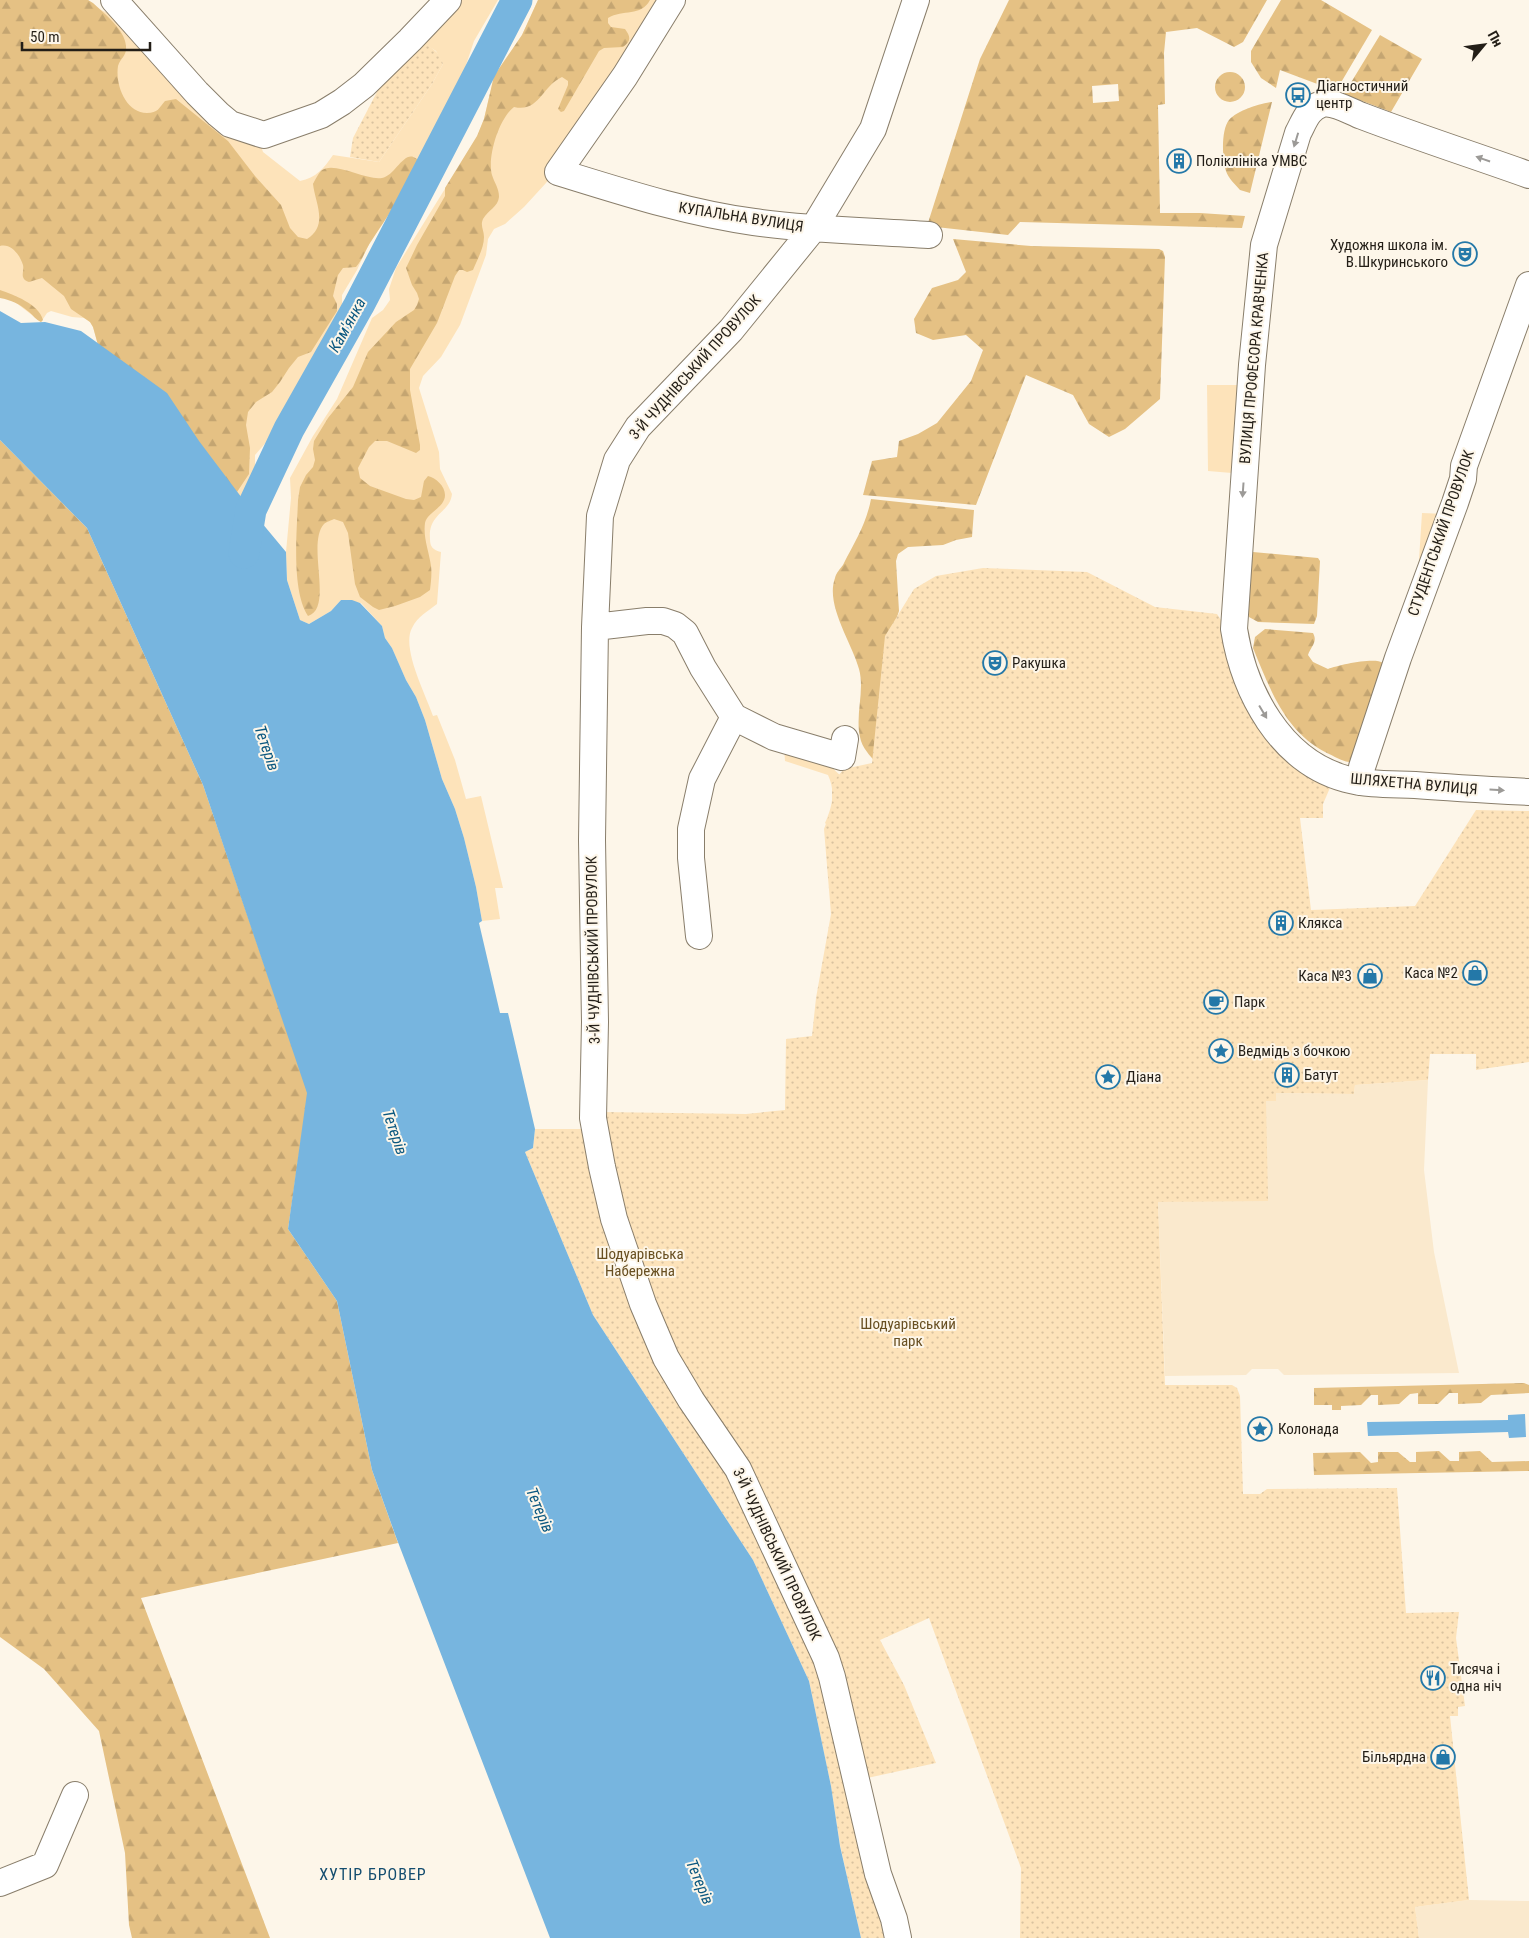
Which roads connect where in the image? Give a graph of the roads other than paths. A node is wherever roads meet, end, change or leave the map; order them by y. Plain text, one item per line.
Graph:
1 (114, 0) edge
2 (448, 0) edge
3 (672, 0) edge
4 (916, 0) edge
5 (1529, 175) edge
6 (813, 228) junction
7 (928, 235) dead end
8 (1529, 285) edge
9 (595, 627) junction
10 (1234, 629) joint
11 (734, 717) junction
12 (845, 739) dead end
13 (1360, 782) junction
14 (1529, 792) edge
15 (699, 936) dead end
16 (75, 1795) dead end
17 (0, 1883) edge
18 (898, 1938) edge

1 - 2 street
3 - 6 street, КУПАЛЬНА ВУЛИЦЯ
4 - 6 street, 3-Й ЧУДНІВСЬКИЙ ПРОВУЛОК
5 -> 10 street, ВУЛИЦЯ ПРОФЕСОРА КРАВЧЕНКА
6 - 7 street, КУПАЛЬНА ВУЛИЦЯ
6 - 9 street, 3-Й ЧУДНІВСЬКИЙ ПРОВУЛОК
8 - 13 street, СТУДЕНТСЬКИЙ ПРОВУЛОК
9 - 11 street
9 - 18 street, 3-Й ЧУДНІВСЬКИЙ ПРОВУЛОК
10 -> 13 street, ШЛЯХЕТНА ВУЛИЦЯ
11 - 12 street
11 - 15 street
13 -> 14 street, ШЛЯХЕТНА ВУЛИЦЯ
16 - 17 street

